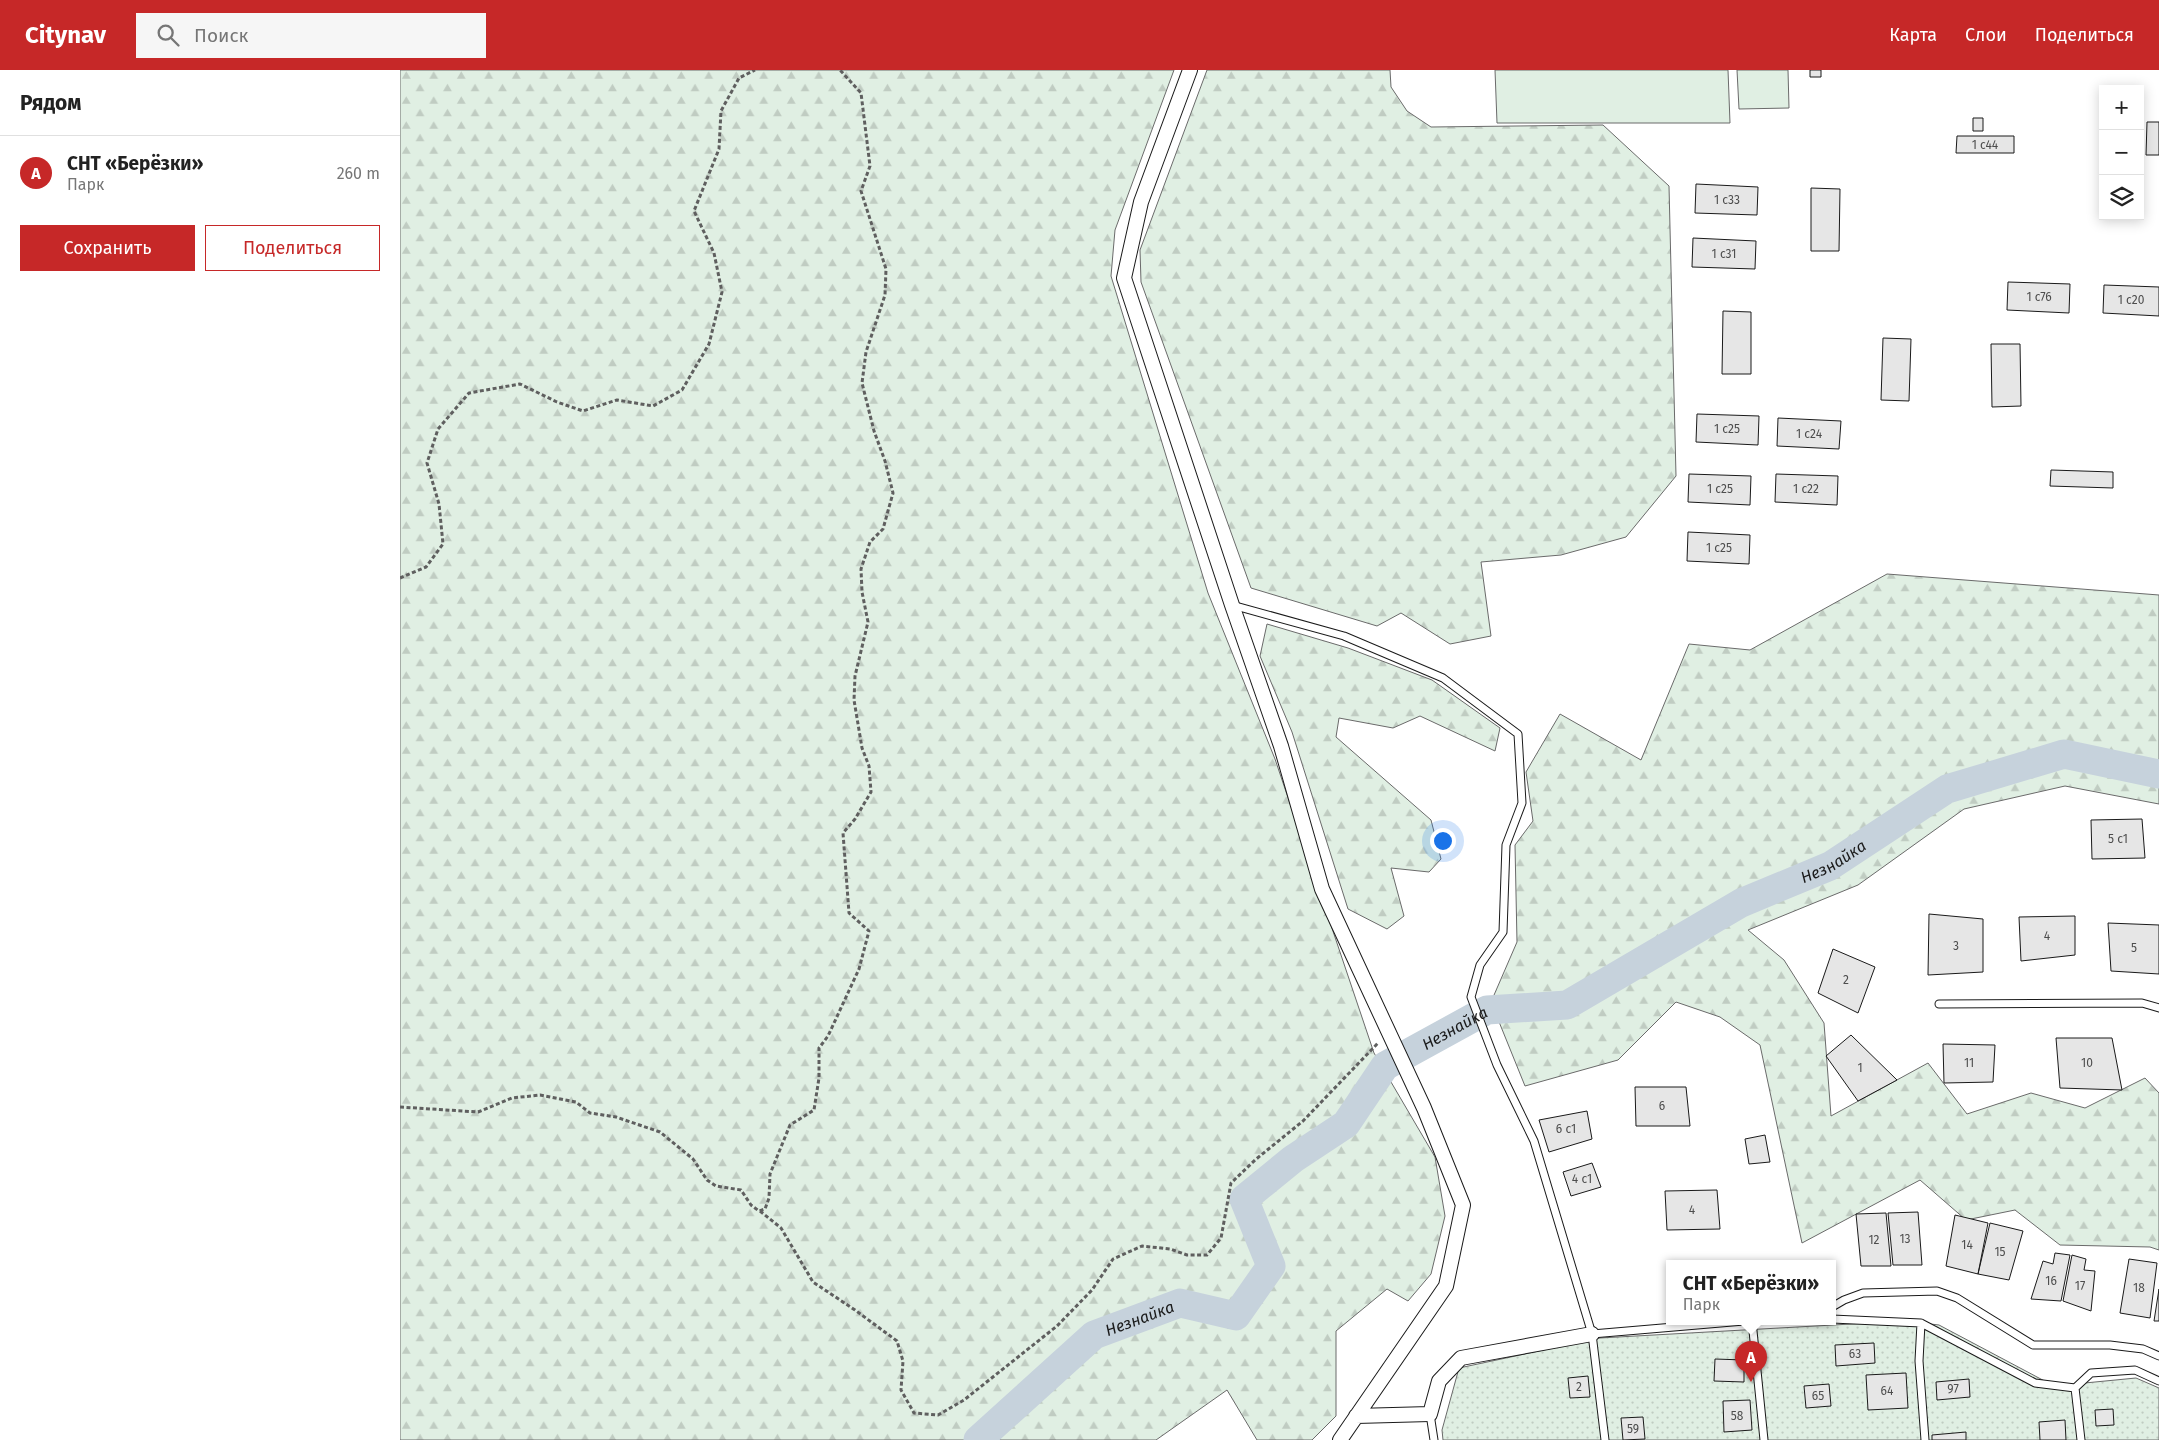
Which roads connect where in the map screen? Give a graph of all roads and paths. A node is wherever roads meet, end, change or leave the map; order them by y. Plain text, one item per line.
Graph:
1 (755, 70) edge
2 (840, 70) edge
3 (1190, 70) edge
4 (400, 578) edge
5 (1232, 605) junction
6 (1939, 1004) dead end
7 (2159, 1008) edge
8 (1388, 1031) junction
9 (400, 1106) edge
10 (759, 1211) junction
11 (1836, 1305) edge
12 (1836, 1319) edge
13 (1921, 1323) junction
14 (1697, 1325) edge
15 (1752, 1325) edge
16 (1592, 1334) junction
17 (2159, 1356) edge
18 (2159, 1381) edge
19 (2076, 1388) junction
20 (1430, 1414) junction
21 (1356, 1416) junction
22 (1340, 1440) edge
23 (1434, 1440) edge
24 (1605, 1440) edge
25 (1764, 1440) edge
26 (1925, 1440) edge
27 (2080, 1440) edge

1 - 4 path
2 - 10 path
3 - 5 street
5 - 8 street
5 - 16 lane
6 - 7 lane
8 - 10 path
8 - 21 street
9 - 10 path
11 - 17 lane
12 - 13 lane
13 - 19 lane
13 - 26 lane
14 - 16 lane
15 - 25 lane
16 - 20 street
16 - 24 lane
18 - 19 lane
19 - 27 lane
20 - 21 street
20 - 23 lane
21 - 22 street

